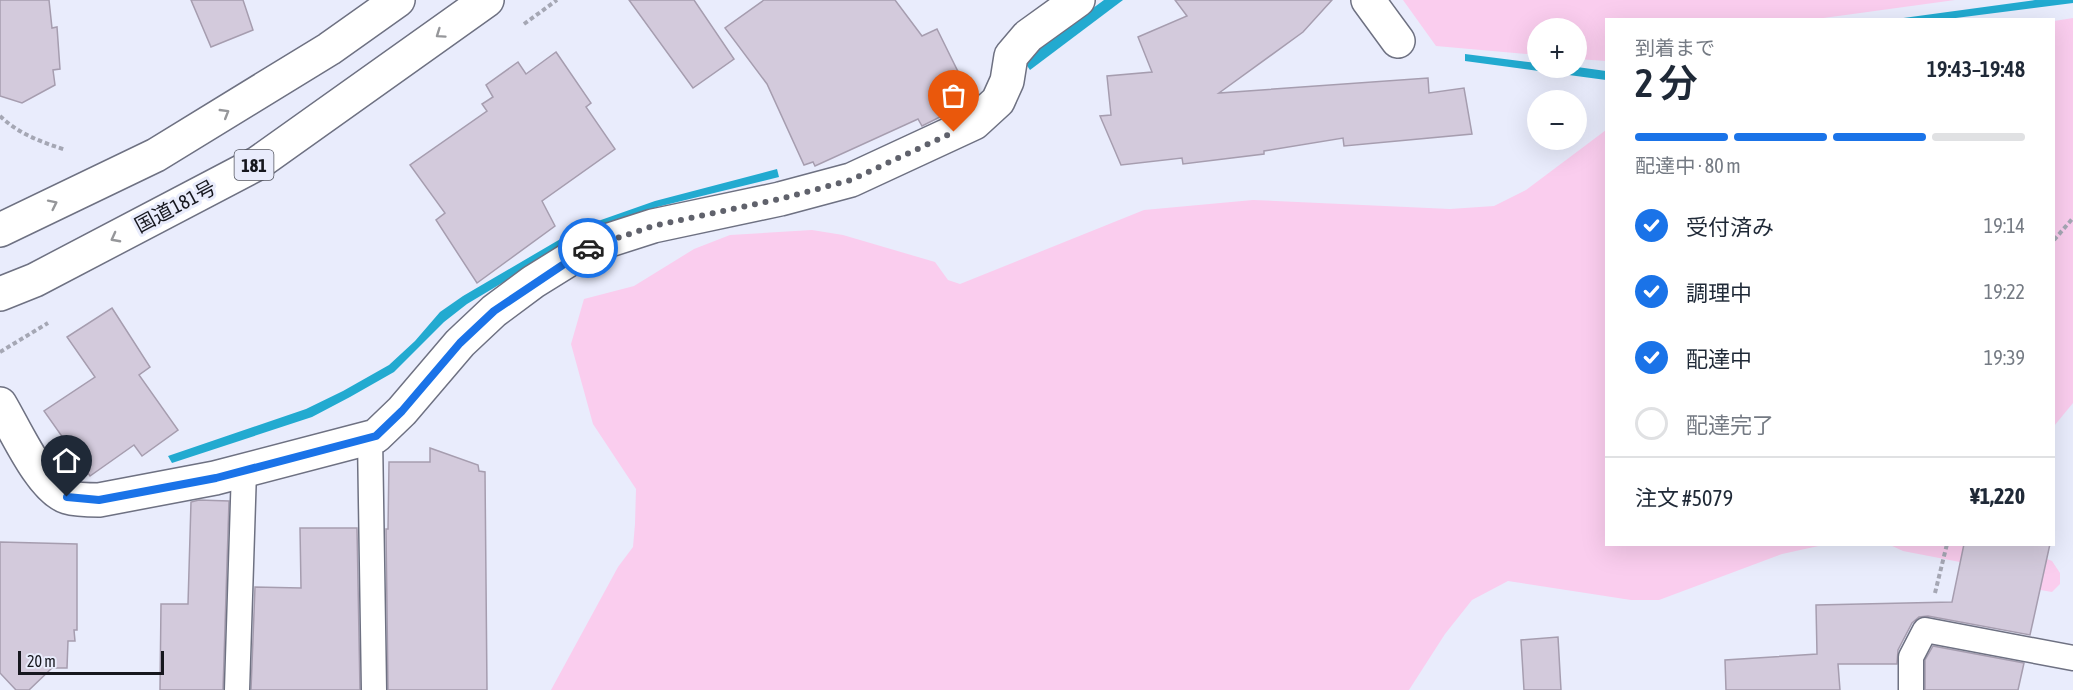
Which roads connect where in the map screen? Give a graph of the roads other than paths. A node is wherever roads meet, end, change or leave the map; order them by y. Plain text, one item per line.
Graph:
1 (398, 0) edge
2 (487, 0) edge
3 (1078, 0) edge
4 (1368, 0) edge
5 (1398, 41) dead end
6 (0, 230) edge
7 (0, 294) edge
8 (0, 404) edge
9 (370, 437) junction
10 (244, 470) junction
11 (2073, 658) edge
12 (237, 690) edge
13 (374, 690) edge
14 (1911, 690) edge

6 -> 1 main road
2 -> 7 main road, 国道181号 / 181
3 - 9 main road
4 - 5 main road
8 - 10 main road
9 - 10 main road
9 - 13 lane
10 - 12 lane
11 - 14 lane

